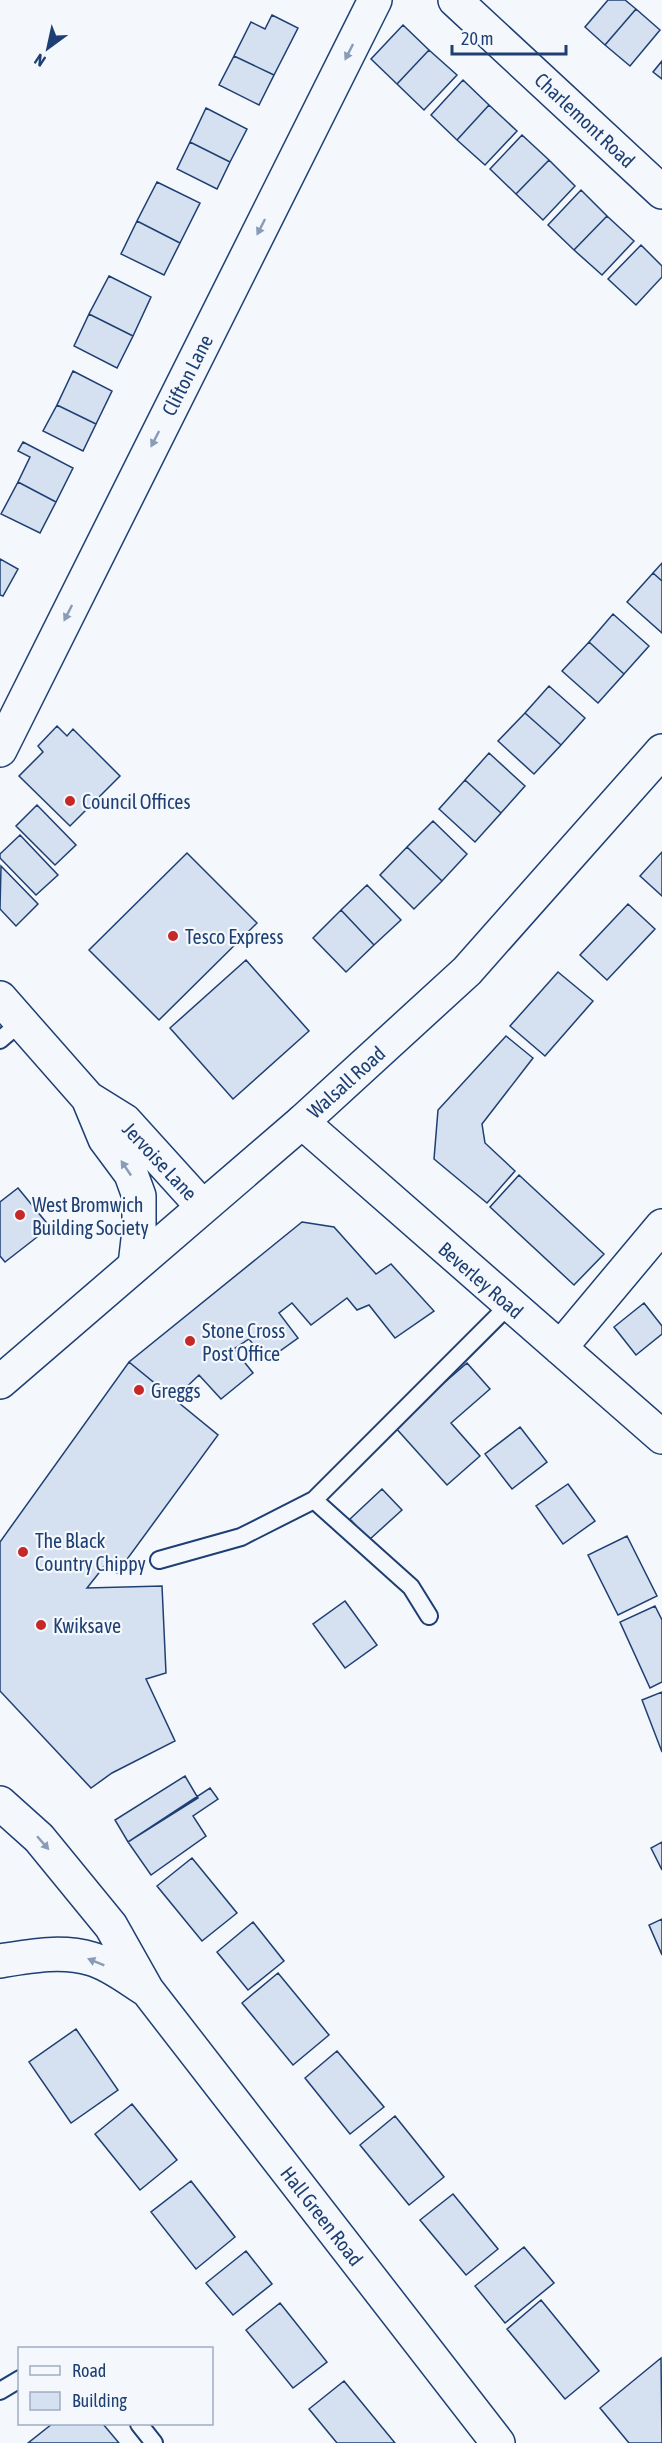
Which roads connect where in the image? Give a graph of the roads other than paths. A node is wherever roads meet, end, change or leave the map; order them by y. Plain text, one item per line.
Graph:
1 (375, 0) edge
2 (455, 0) edge
3 (662, 192) edge
4 (0, 750) edge
5 (662, 751) edge
6 (7, 1020) edge
7 (87, 1098) junction
8 (302, 1122) junction
9 (202, 1206) junction
10 (662, 1226) edge
11 (135, 1265) junction
12 (509, 1305) junction
13 (561, 1348) junction
14 (0, 1382) edge
15 (662, 1437) edge
16 (314, 1500) junction
17 (159, 1560) dead end
18 (429, 1616) dead end
19 (0, 1803) edge
20 (0, 1961) edge
21 (147, 1990) junction
22 (18, 2380) edge
23 (0, 2391) edge
24 (140, 2425) edge
25 (154, 2443) edge
26 (498, 2443) edge

1 -> 4 street, Clifton Lane
2 - 3 street, Charlemont Road
5 - 8 street, Walsall Road
6 - 7 street, Jervoise Lane
7 - 9 street, Jervoise Lane
11 -> 7 street, Jervoise Lane
8 - 9 street, Walsall Road
8 - 12 street, Beverley Road
9 - 11 street, Walsall Road
10 - 13 street
11 - 14 street, Walsall Road
12 - 13 street, Beverley Road
12 - 16 lane
13 - 15 street, Beverley Road
16 - 17 lane
16 - 18 lane
19 -> 21 street, Hall Green Road
21 -> 20 street, Hall Green Road
21 - 26 street, Hall Green Road
22 - 23 lane
24 - 25 lane

